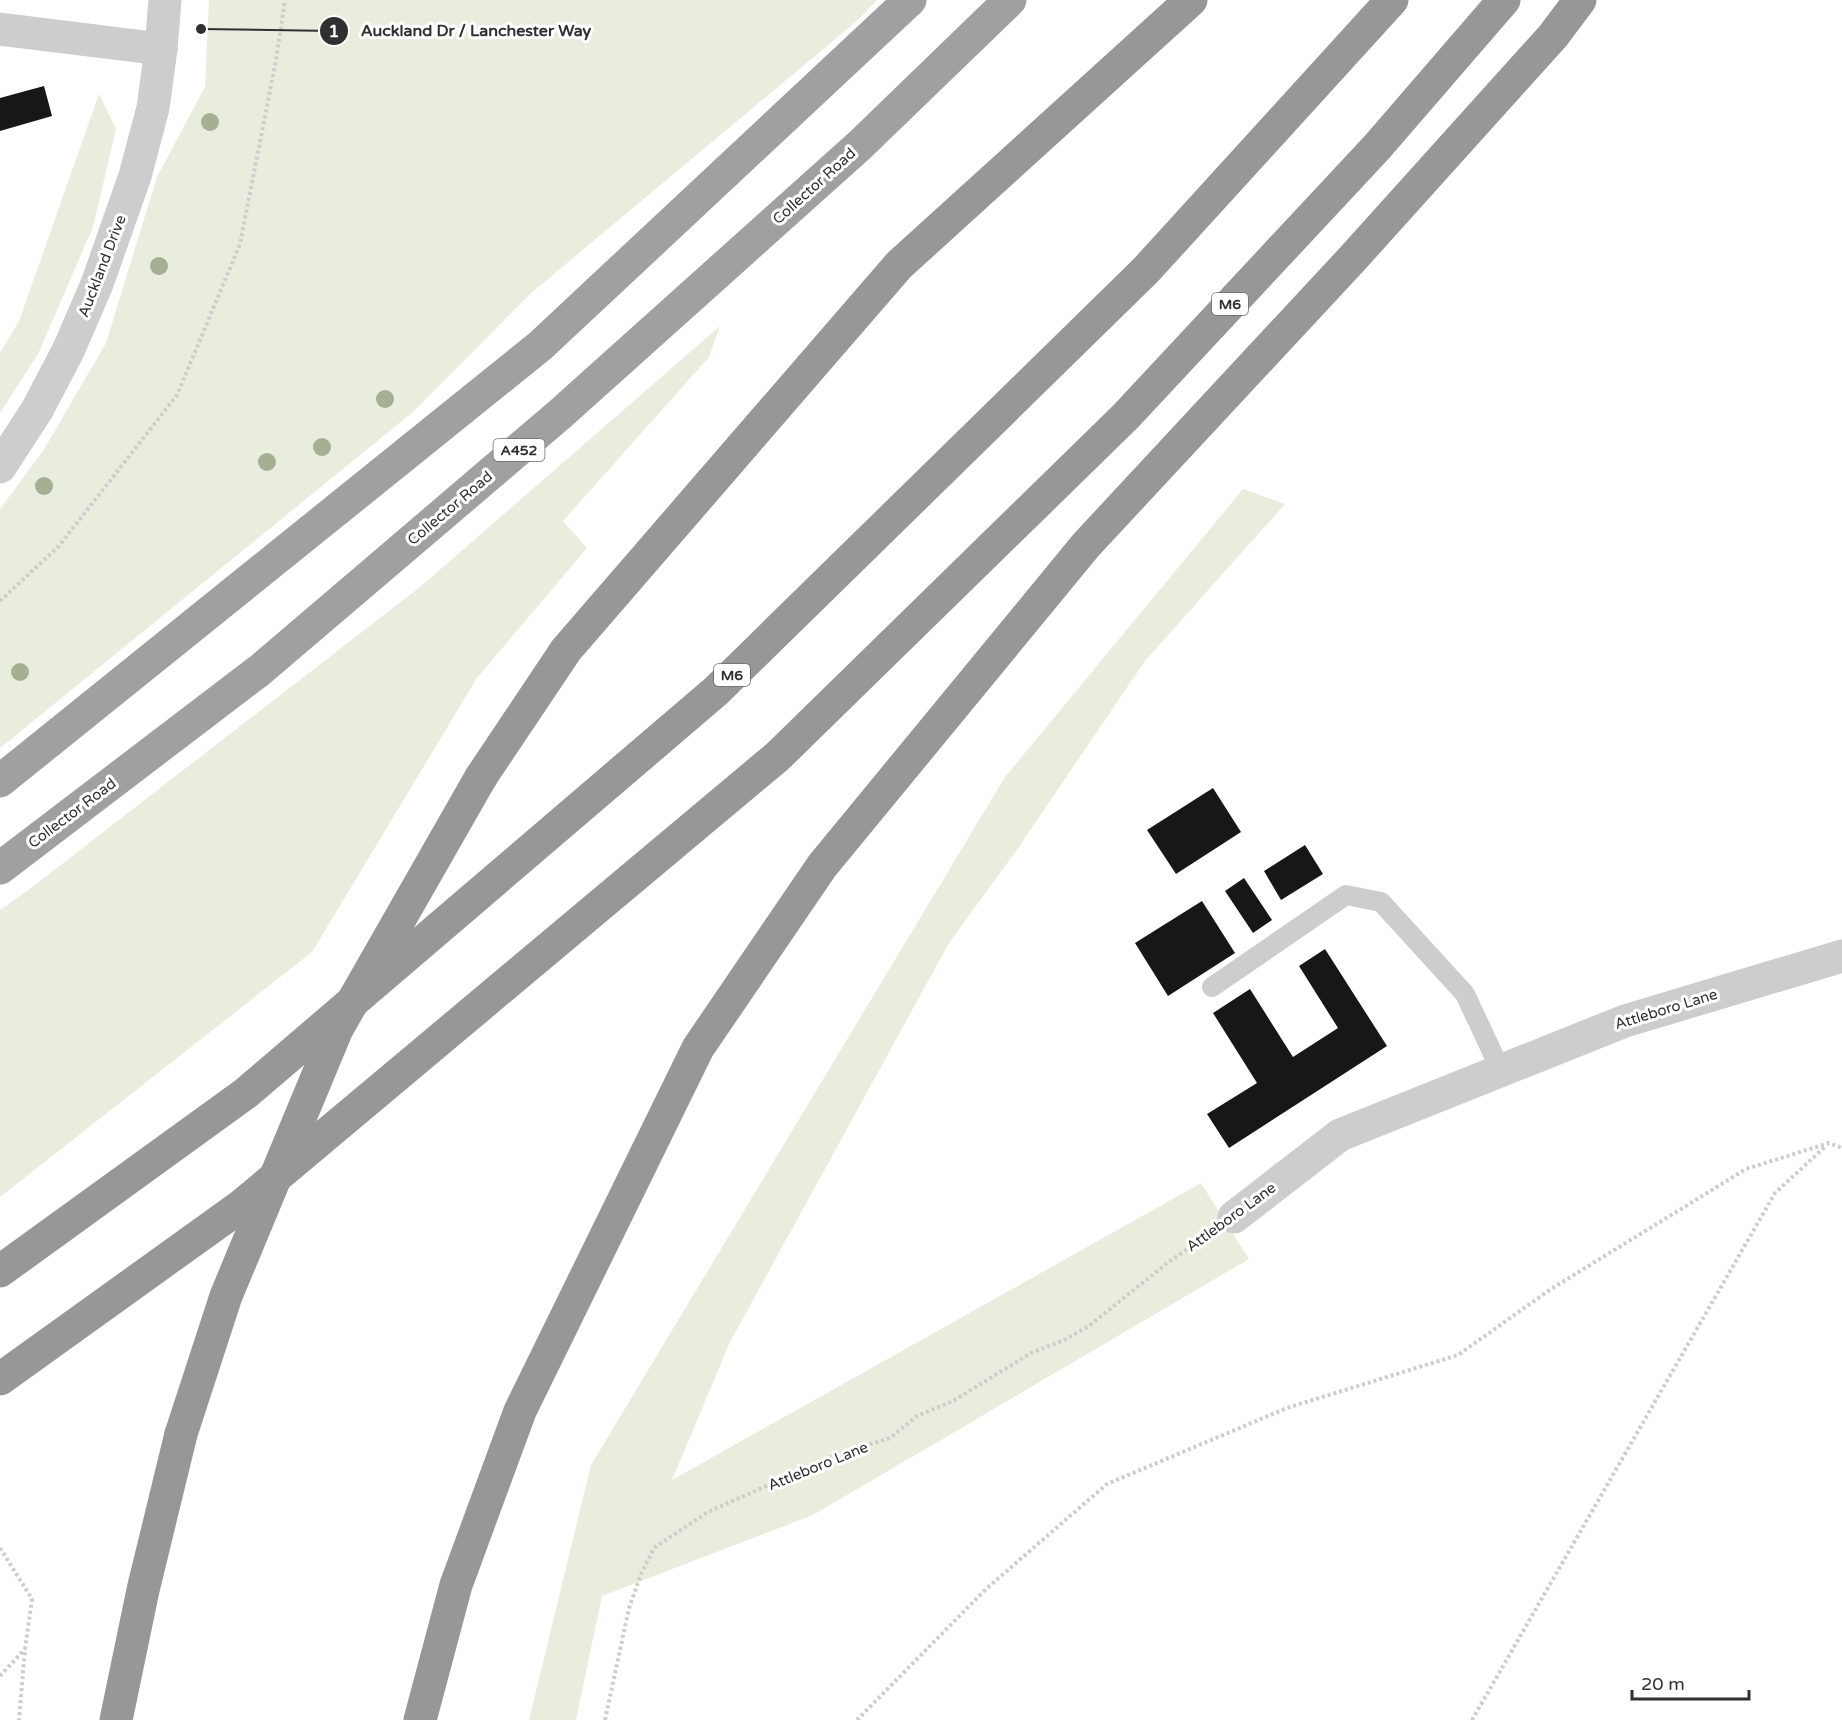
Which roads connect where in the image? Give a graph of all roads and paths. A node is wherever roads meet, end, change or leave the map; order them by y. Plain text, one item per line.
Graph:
1 (165, 0) edge
2 (285, 0) edge
3 (910, 0) edge
4 (1010, 0) edge
5 (1191, 0) edge
6 (1392, 0) edge
7 (1504, 0) edge
8 (1580, 0) edge
9 (0, 29) edge
10 (161, 49) junction
11 (0, 467) edge
12 (0, 600) edge
13 (0, 782) edge
14 (0, 868) edge
15 (1842, 956) edge
16 (1212, 987) dead end
17 (1501, 1071) junction
18 (1829, 1143) junction
19 (1842, 1148) edge
20 (1234, 1217) joint
21 (0, 1271) edge
22 (0, 1379) edge
23 (0, 1548) edge
24 (25, 1649) junction
25 (0, 1676) edge
26 (20, 1720) edge
27 (116, 1720) edge
28 (420, 1720) edge
29 (605, 1720) edge
30 (857, 1720) edge
31 (1472, 1720) edge

1 - 10 street, Auckland Drive
2 - 12 path
3 - 13 highway
4 - 14 highway, Collector Road / A452
5 - 27 highway, bridge
6 - 21 highway, M6
7 - 22 highway, M6
8 - 28 highway
9 - 10 street
10 - 11 street, Auckland Drive
15 - 17 street, Attleboro Lane
16 - 17 lane
17 - 20 street, Attleboro Lane
18 - 19 path
18 - 30 path
18 - 31 path
20 - 29 path, Attleboro Lane
23 - 24 path
24 - 25 path
24 - 26 path

